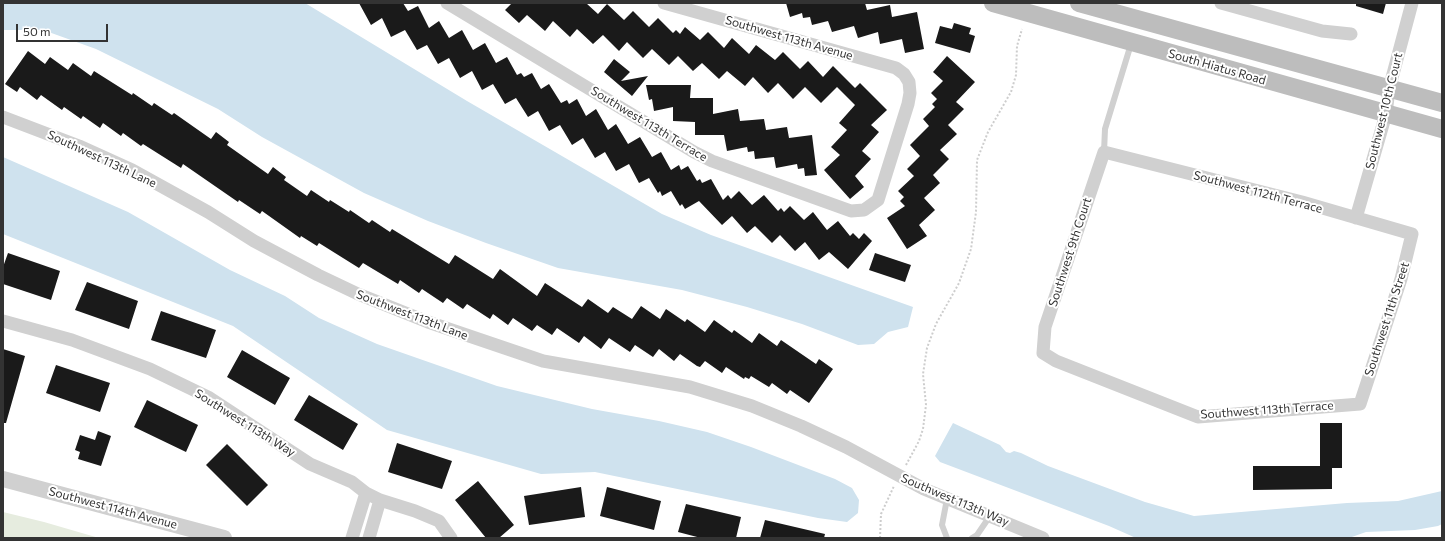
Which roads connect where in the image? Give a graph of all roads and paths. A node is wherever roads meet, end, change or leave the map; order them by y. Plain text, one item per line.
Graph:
1 (447, 3) edge
2 (664, 3) edge
3 (993, 3) edge
4 (1079, 3) edge
5 (1220, 3) edge
6 (1412, 3) edge
7 (465, 7) edge
8 (1253, 7) edge
9 (1034, 8) edge
10 (1022, 29) dead end
11 (1351, 34) dead end
12 (1131, 43) junction
13 (1389, 89) junction
14 (1442, 103) edge
15 (1386, 114) junction
16 (3, 117) edge
17 (1442, 129) edge
18 (1104, 152) junction
19 (864, 210) joint
20 (1356, 218) junction
21 (1412, 234) joint
22 (3, 321) edge
23 (1043, 352) joint
24 (1360, 404) joint
25 (846, 447) joint
26 (899, 477) junction
27 (3, 479) edge
28 (366, 494) junction
29 (947, 499) junction
30 (380, 500) junction
31 (990, 516) junction
32 (224, 538) edge
33 (352, 538) edge
34 (369, 538) edge
35 (451, 538) edge
36 (880, 538) edge
37 (947, 538) edge
38 (972, 538) edge
39 (1044, 538) edge

1 - 7 street, Southwest 113th Terrace
2 - 19 street, Southwest 113th Avenue
3 - 9 main road, South Hiatus Road
4 - 13 main road, South Hiatus Road
5 - 8 street
6 - 13 street, Southwest 10th Court
7 - 19 street, Southwest 113th Terrace
8 - 11 street
9 - 12 main road, South Hiatus Road
10 - 26 path
12 - 15 main road, South Hiatus Road
12 - 18 lane
13 - 14 main road, South Hiatus Road
13 - 15 street, Southwest 10th Court
15 - 17 main road, South Hiatus Road
15 - 20 street, Southwest 10th Court
16 - 25 street, Southwest 113th Lane
18 - 20 street, Southwest 112th Terrace
18 - 23 street, Southwest 9th Court
20 - 21 street, Southwest 112th Terrace
21 - 24 street, Southwest 11th Street
22 - 28 street, Southwest 113th Way
23 - 24 street, Southwest 113th Terrace
25 - 26 street, Southwest 113th Way
26 - 29 street, Southwest 113th Way
26 - 36 path
27 - 32 street, Southwest 114th Avenue
28 - 30 street, Southwest 113th Way
28 - 33 street
29 - 31 street, Southwest 113th Way
29 - 37 lane
30 - 34 street
30 - 35 street, Southwest 113th Way
31 - 38 lane
31 - 39 street, Southwest 113th Way

